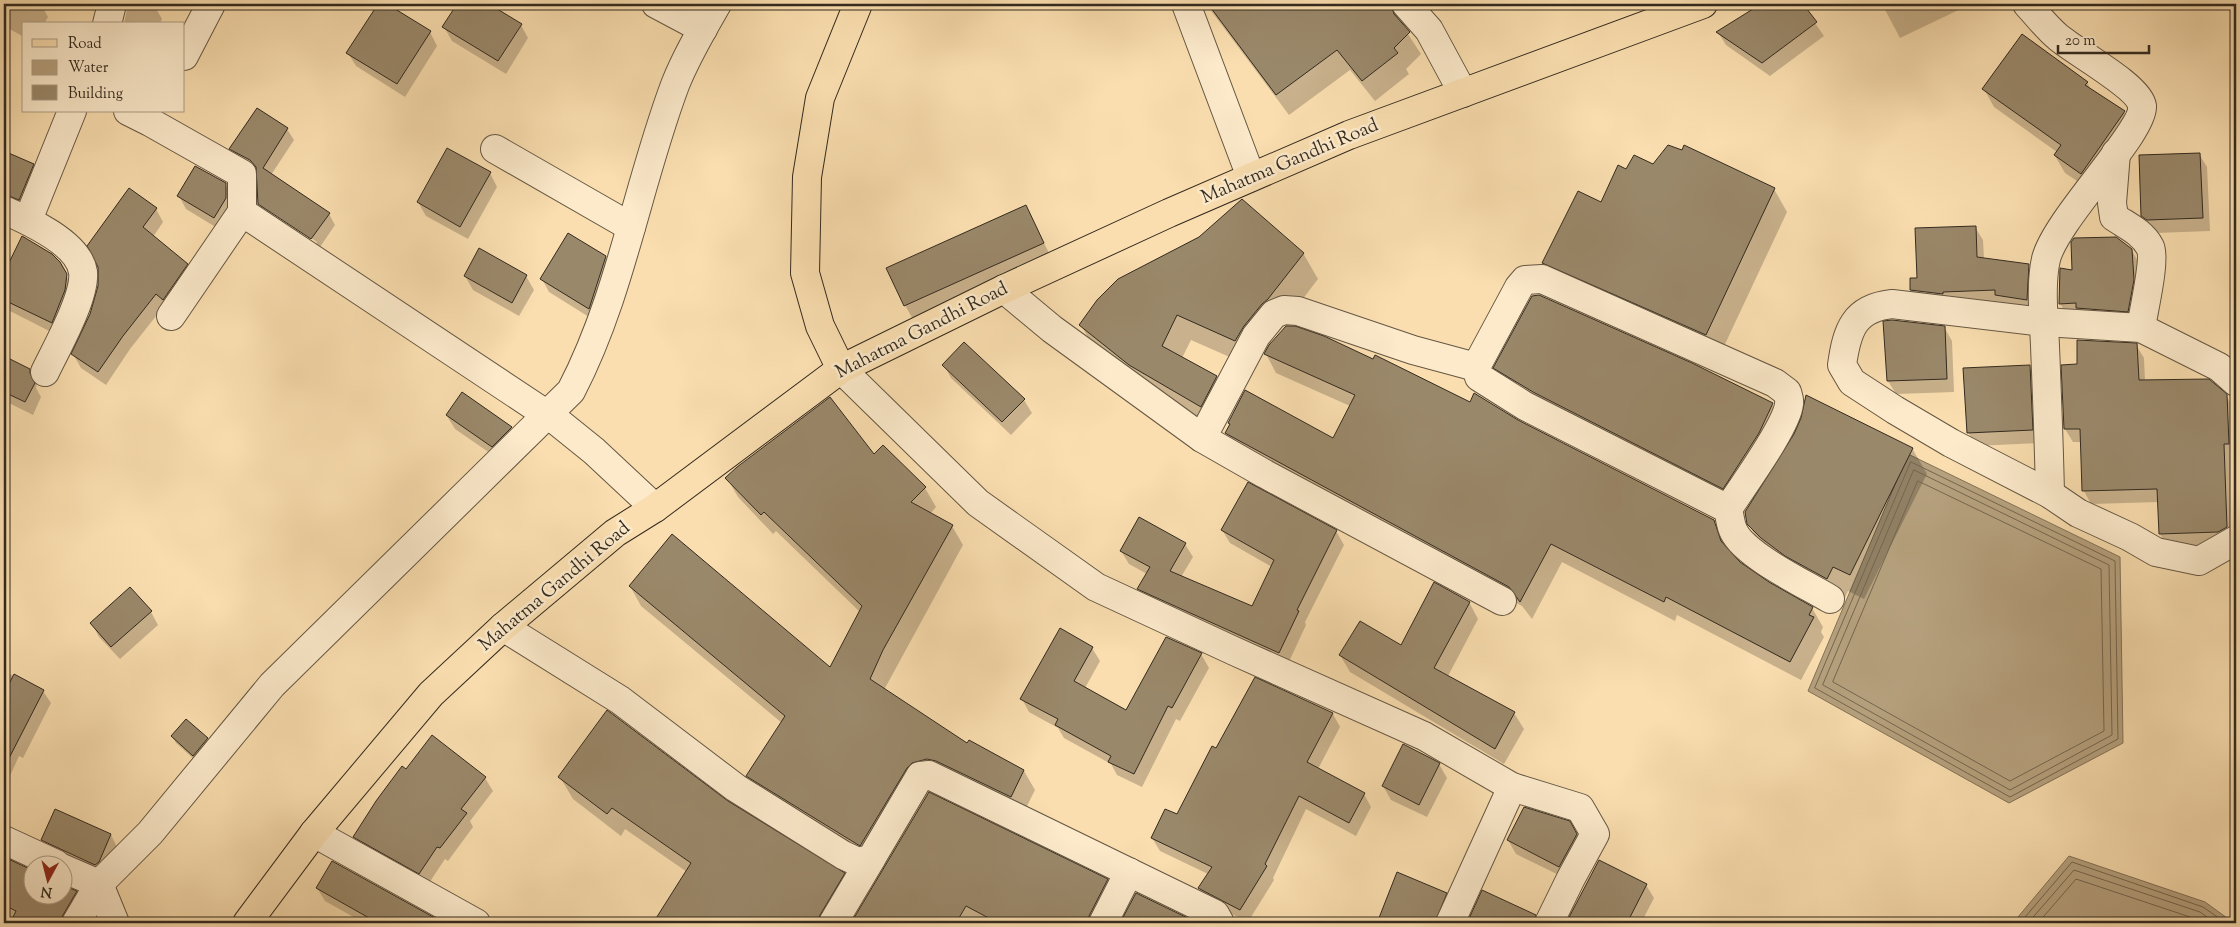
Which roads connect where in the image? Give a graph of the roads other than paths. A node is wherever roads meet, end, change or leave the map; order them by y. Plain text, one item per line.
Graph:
1 (112, 4) edge
2 (211, 4) edge
3 (656, 4) edge
4 (717, 4) edge
5 (858, 4) edge
6 (1186, 4) edge
7 (1406, 4) edge
8 (1703, 4) edge
9 (2028, 4) edge
10 (108, 22) edge
11 (703, 29) junction
12 (185, 54) edge
13 (1463, 92) junction
14 (72, 112) edge
15 (145, 115) edge
16 (495, 149) dead end
17 (2116, 152) junction
18 (1251, 177) junction
19 (4, 210) edge
20 (242, 212) junction
21 (28, 220) junction
22 (631, 227) junction
23 (1004, 289) junction
24 (171, 316) dead end
25 (2044, 322) junction
26 (2141, 328) junction
27 (1476, 367) junction
28 (841, 369) junction
29 (45, 372) dead end
30 (2236, 382) edge
31 (553, 419) junction
32 (1202, 438) junction
33 (2050, 494) junction
34 (655, 508) junction
35 (1728, 509) junction
36 (2236, 540) edge
37 (1830, 599) dead end
38 (1502, 601) dead end
39 (503, 627) junction
40 (1512, 787) junction
41 (314, 833) junction
42 (4, 840) edge
43 (34, 854) edge
44 (872, 859) junction
45 (1129, 872) junction
46 (72, 873) edge
47 (102, 888) junction
48 (76, 923) edge
49 (115, 923) edge
50 (247, 923) edge
51 (476, 923) edge
52 (833, 923) edge
53 (1103, 923) edge
54 (1220, 923) edge
55 (1450, 923) edge
56 (1549, 923) edge

1 - 10 street
2 - 12 street
3 - 11 street
4 - 11 street
5 - 28 main road
6 - 18 street
7 - 13 street
8 - 13 main road, Mahatma Gandhi Road
9 - 17 street
11 - 22 street
13 - 18 main road, Mahatma Gandhi Road
14 - 21 street
15 - 20 street
16 - 22 street
17 - 25 street
17 - 26 street
18 - 23 main road, Mahatma Gandhi Road
19 - 21 street
20 - 24 street
20 - 31 street
21 - 29 street
22 - 31 street
23 - 28 main road, Mahatma Gandhi Road
23 - 32 street
25 - 26 street
25 - 33 street
25 - 33 street
26 - 30 street
27 - 32 street
27 - 35 street
27 - 35 street
28 - 34 main road, Mahatma Gandhi Road
28 - 40 street
31 - 34 street
31 - 47 street
32 - 38 street
33 - 36 street
34 - 39 main road, Mahatma Gandhi Road
35 - 37 street
39 - 41 main road, Mahatma Gandhi Road
39 - 44 street
40 - 55 street
40 - 56 street
41 - 50 main road, Mahatma Gandhi Road
41 - 51 street
42 - 43 street
44 - 45 street
44 - 52 street
45 - 53 street
45 - 54 street
46 - 47 street
47 - 48 street
47 - 49 street

